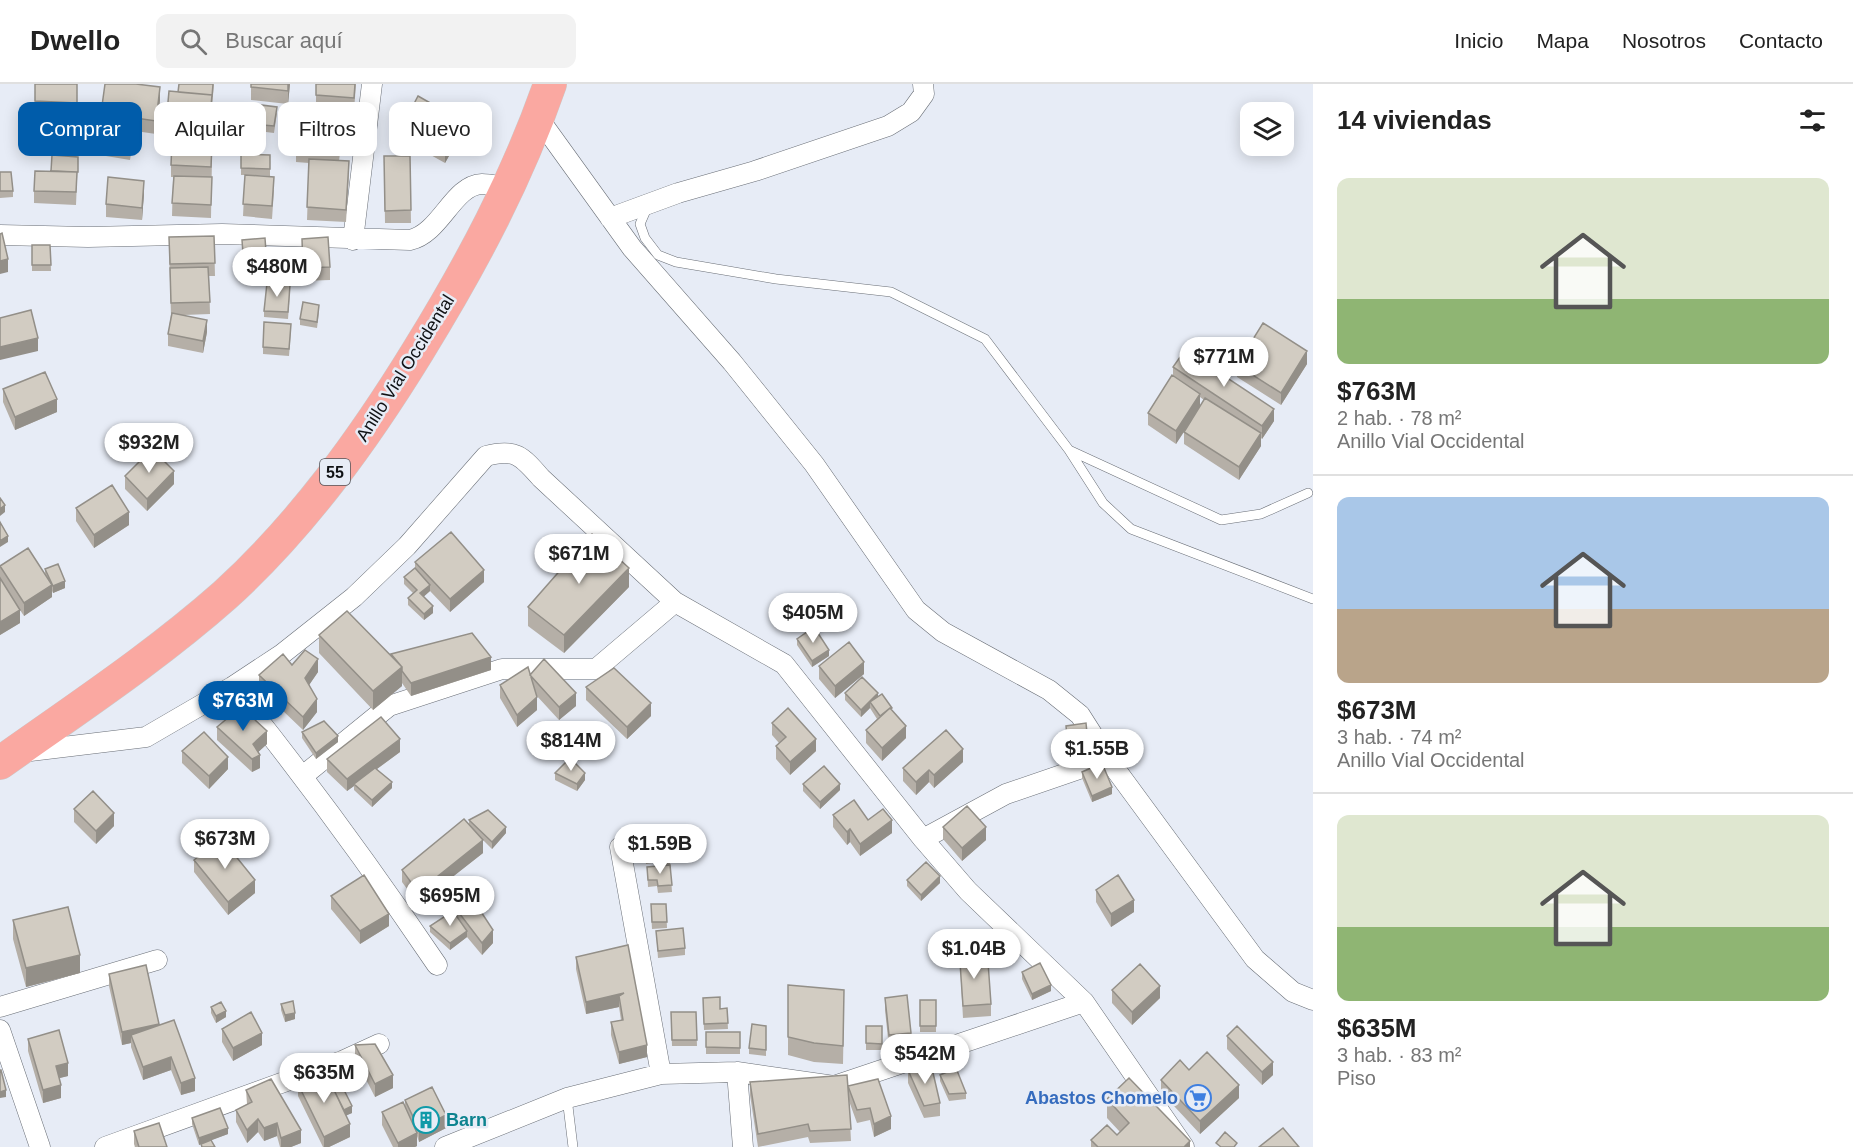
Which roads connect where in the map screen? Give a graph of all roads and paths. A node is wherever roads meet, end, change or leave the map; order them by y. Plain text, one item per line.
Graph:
1 (372, 84) edge
2 (923, 84) edge
3 (542, 94) edge
4 (510, 188) junction
5 (656, 200) junction
6 (610, 218) junction
7 (0, 235) edge
8 (353, 240) junction
9 (1069, 450) junction
10 (1308, 493) dead end
11 (1313, 599) edge
12 (675, 602) junction
13 (232, 687) junction
14 (7, 758) edge
15 (1108, 759) junction
16 (304, 775) junction
17 (923, 839) junction
18 (620, 847) dead end
19 (157, 960) dead end
20 (437, 965) dead end
21 (1313, 1000) edge
22 (1084, 1002) junction
23 (0, 1007) edge
24 (0, 1030) edge
25 (379, 1044) dead end
26 (736, 1072) junction
27 (661, 1074) junction
28 (567, 1098) junction
29 (40, 1147) edge
30 (105, 1147) edge
31 (445, 1147) edge
32 (573, 1147) edge
33 (743, 1147) edge
34 (1184, 1147) edge

1 - 8 street
2 - 5 street
3 - 4 highway, Anillo Vial Occidental / 55
3 - 6 street
4 - 8 street
4 - 14 highway, Anillo Vial Occidental / 55
5 - 6 street
5 - 9 lane
6 - 15 street
7 - 8 street
9 - 10 lane
9 - 11 lane
12 - 13 street
12 - 16 street
12 - 17 street
13 - 14 street
13 - 16 street
15 - 17 street
15 - 21 street
16 - 20 street
17 - 22 street
18 - 27 street
19 - 23 street
22 - 26 street
22 - 34 street
24 - 29 street
25 - 30 street
26 - 27 street
26 - 33 street
27 - 28 street
28 - 31 street
28 - 32 lane

